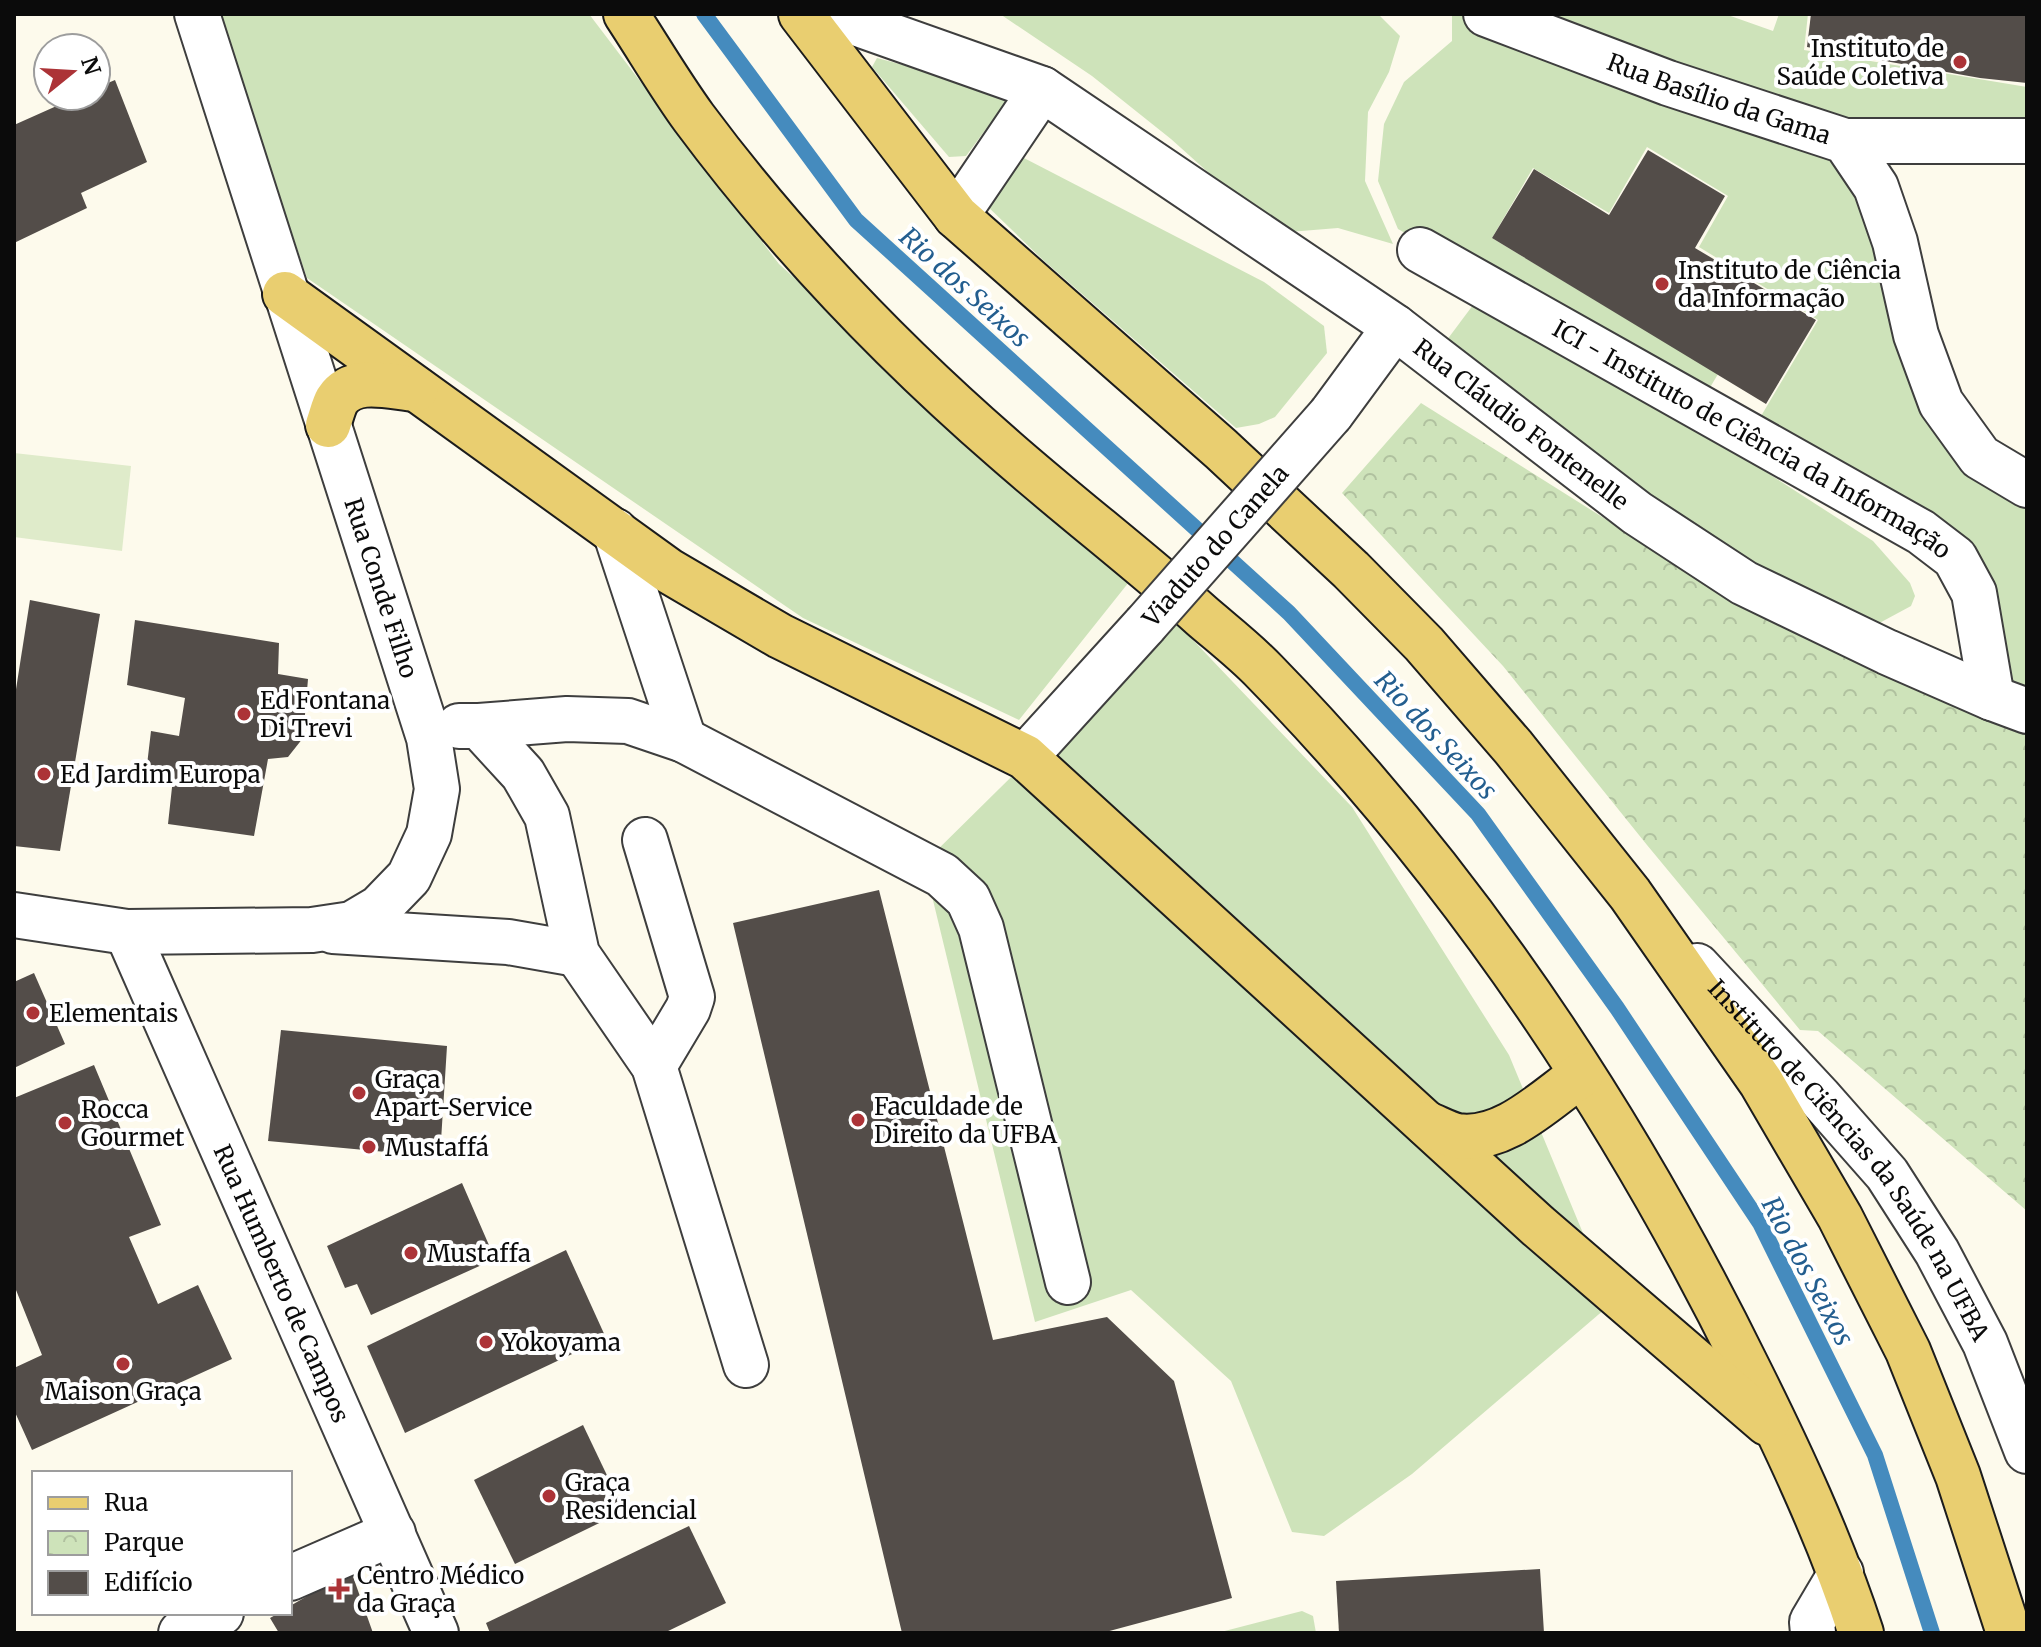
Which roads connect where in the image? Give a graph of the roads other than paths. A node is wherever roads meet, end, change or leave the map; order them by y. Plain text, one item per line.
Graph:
1 (197, 14) edge
2 (626, 14) edge
3 (801, 14) edge
4 (830, 14) edge
5 (1486, 14) edge
6 (1042, 89) junction
7 (1845, 141) junction
8 (2024, 141) edge
9 (956, 216) junction
10 (1420, 250) dead end
11 (285, 294) junction
12 (1395, 327) junction
13 (416, 389) junction
14 (328, 425) junction
15 (2027, 485) edge
16 (615, 531) junction
17 (2009, 705) edge
18 (479, 726) junction
19 (429, 738) junction
20 (684, 740) junction
21 (1025, 757) junction
22 (645, 840) dead end
23 (1630, 894) junction
24 (14, 915) edge
25 (312, 930) junction
26 (127, 932) junction
27 (577, 954) junction
28 (654, 1066) junction
29 (1581, 1075) junction
30 (1427, 1124) junction
31 (1068, 1282) dead end
32 (746, 1365) dead end
33 (1780, 1435) junction
34 (2027, 1451) edge
35 (393, 1533) junction
36 (1841, 1573) junction
37 (292, 1577) edge
38 (217, 1615) edge
39 (181, 1633) edge
40 (436, 1633) edge
41 (1813, 1633) edge
42 (1861, 1633) edge
43 (2009, 1633) edge

1 - 11 street, Rua Conde Filho
2 - 29 main road
3 - 9 main road
4 - 6 street, Rua Cláudio Fontenelle
5 - 7 street, Rua Basílio da Gama
6 - 9 street
6 - 12 street, Rua Cláudio Fontenelle
7 - 8 street
7 - 15 street, Rua Basílio da Gama
9 - 23 main road
10 - 17 street, ICI - Instituto de Ciência da Informação
11 - 13 main road
11 - 14 street, Rua Conde Filho
12 - 17 street, Rua Cláudio Fontenelle
12 - 21 street, Viaduto do Canela, bridge
13 - 14 main road
13 - 16 main road
14 - 19 street, Rua Conde Filho
16 - 20 street
16 - 21 main road
18 - 19 street
18 - 20 street
18 - 27 street
19 - 25 street, Rua Conde Filho
20 - 31 street
21 - 30 main road
22 - 28 street
23 - 34 street, Instituto de Ciências da Saúde na UFBA
23 - 43 main road
24 - 26 street, Rua Conde Filho
25 - 26 street, Rua Conde Filho
25 - 27 street
26 - 35 street, Rua Humberto de Campos
27 - 28 street
28 - 32 street
29 - 30 main road
29 - 33 main road
30 - 33 main road
33 - 36 main road
35 - 37 street
35 - 40 street, Rua Humberto de Campos
36 - 41 street
36 - 42 main road
38 - 39 street

